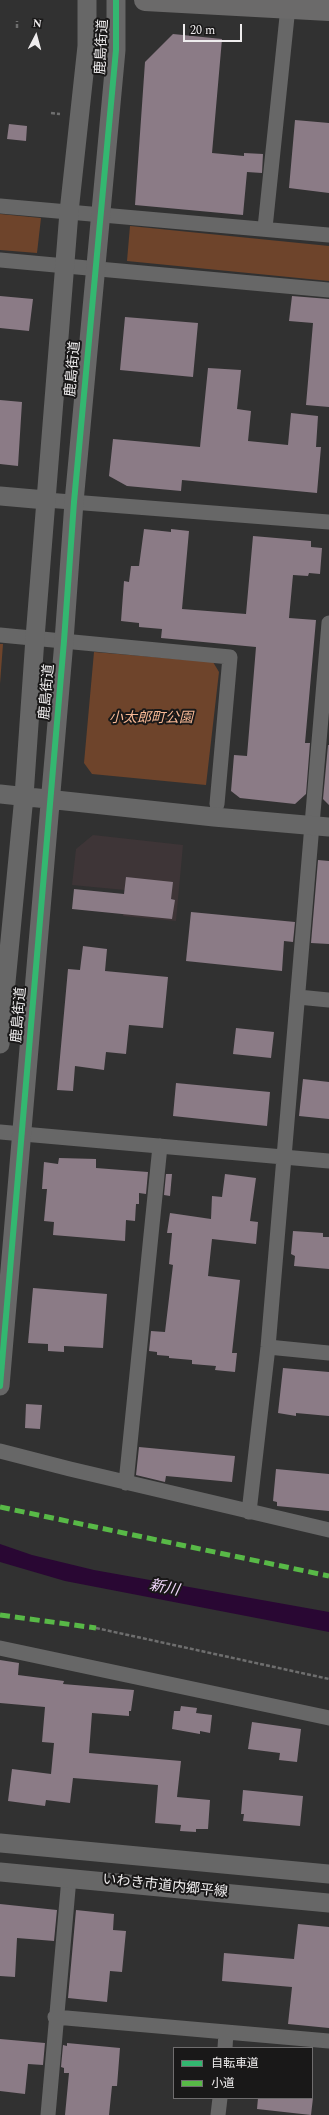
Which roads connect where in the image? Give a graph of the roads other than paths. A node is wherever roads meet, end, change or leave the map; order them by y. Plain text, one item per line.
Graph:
1 (87, 0) edge
2 (116, 0) edge
3 (145, 0) edge
4 (288, 4) edge
5 (329, 10) edge
6 (0, 206) edge
7 (69, 212) junction
8 (100, 215) junction
9 (265, 228) junction
10 (329, 235) edge
11 (0, 260) edge
12 (65, 265) junction
13 (95, 268) junction
14 (329, 290) edge
15 (0, 496) edge
16 (46, 500) junction
17 (74, 502) junction
18 (329, 522) edge
19 (329, 623) edge
20 (0, 635) edge
21 (35, 638) junction
22 (64, 640) junction
23 (327, 679) edge
24 (0, 794) edge
25 (24, 796) junction
26 (51, 799) junction
27 (218, 804) dead end
28 (321, 827) edge
29 (298, 996) junction
30 (329, 1000) edge
31 (0, 1044) edge
32 (0, 1132) edge
33 (22, 1134) junction
34 (160, 1146) junction
35 (284, 1156) junction
36 (329, 1161) edge
37 (268, 1347) junction
38 (329, 1352) edge
39 (0, 1386) edge
40 (0, 1451) edge
41 (126, 1483) junction
42 (249, 1512) junction
43 (329, 1530) edge
44 (0, 1648) edge
45 (329, 1718) edge
46 (0, 1843) edge
47 (0, 1872) edge
48 (329, 1874) edge
49 (69, 1878) junction
50 (329, 1904) edge
51 (55, 2017) junction
52 (226, 2032) junction
53 (329, 2041) edge
54 (224, 2047) edge
55 (220, 2099) edge
56 (48, 2115) edge
57 (218, 2115) edge

1 - 7 street, 鹿島街道
2 - 8 street, 鹿島街道
3 - 4 highway
4 - 5 highway
4 - 9 street
6 - 7 street
7 - 8 street
7 - 12 street, 鹿島街道
8 - 9 street
8 - 13 street, 鹿島街道
9 - 10 street
11 - 12 street
12 - 13 street
12 - 16 street, 鹿島街道
13 - 14 street
13 - 17 street, 鹿島街道
15 - 16 street
16 - 17 street
16 - 21 street, 鹿島街道
17 - 18 street
17 - 22 street, 鹿島街道
19 - 23 street
20 - 21 street
21 - 22 street
21 - 25 street, 鹿島街道
22 - 26 street, 鹿島街道
22 - 27 street
23 - 28 street
24 - 25 street
25 - 26 street
25 - 31 street, 鹿島街道
26 - 28 street
26 - 33 street, 鹿島街道
28 - 29 street
29 - 30 street
29 - 35 street
32 - 33 street
33 - 34 street
33 - 39 street, 鹿島街道
34 - 35 street
34 - 41 street
35 - 36 street
35 - 37 street
37 - 38 street
37 - 42 street
40 - 41 street
41 - 42 street
42 - 43 street
44 - 45 street
46 - 48 street, いわき市道内郷平線
47 - 49 street, いわき市道内郷平線
49 - 50 street, いわき市道内郷平線
49 - 51 street
51 - 52 street
51 - 56 street
52 - 53 street
52 - 54 street
55 - 57 street

